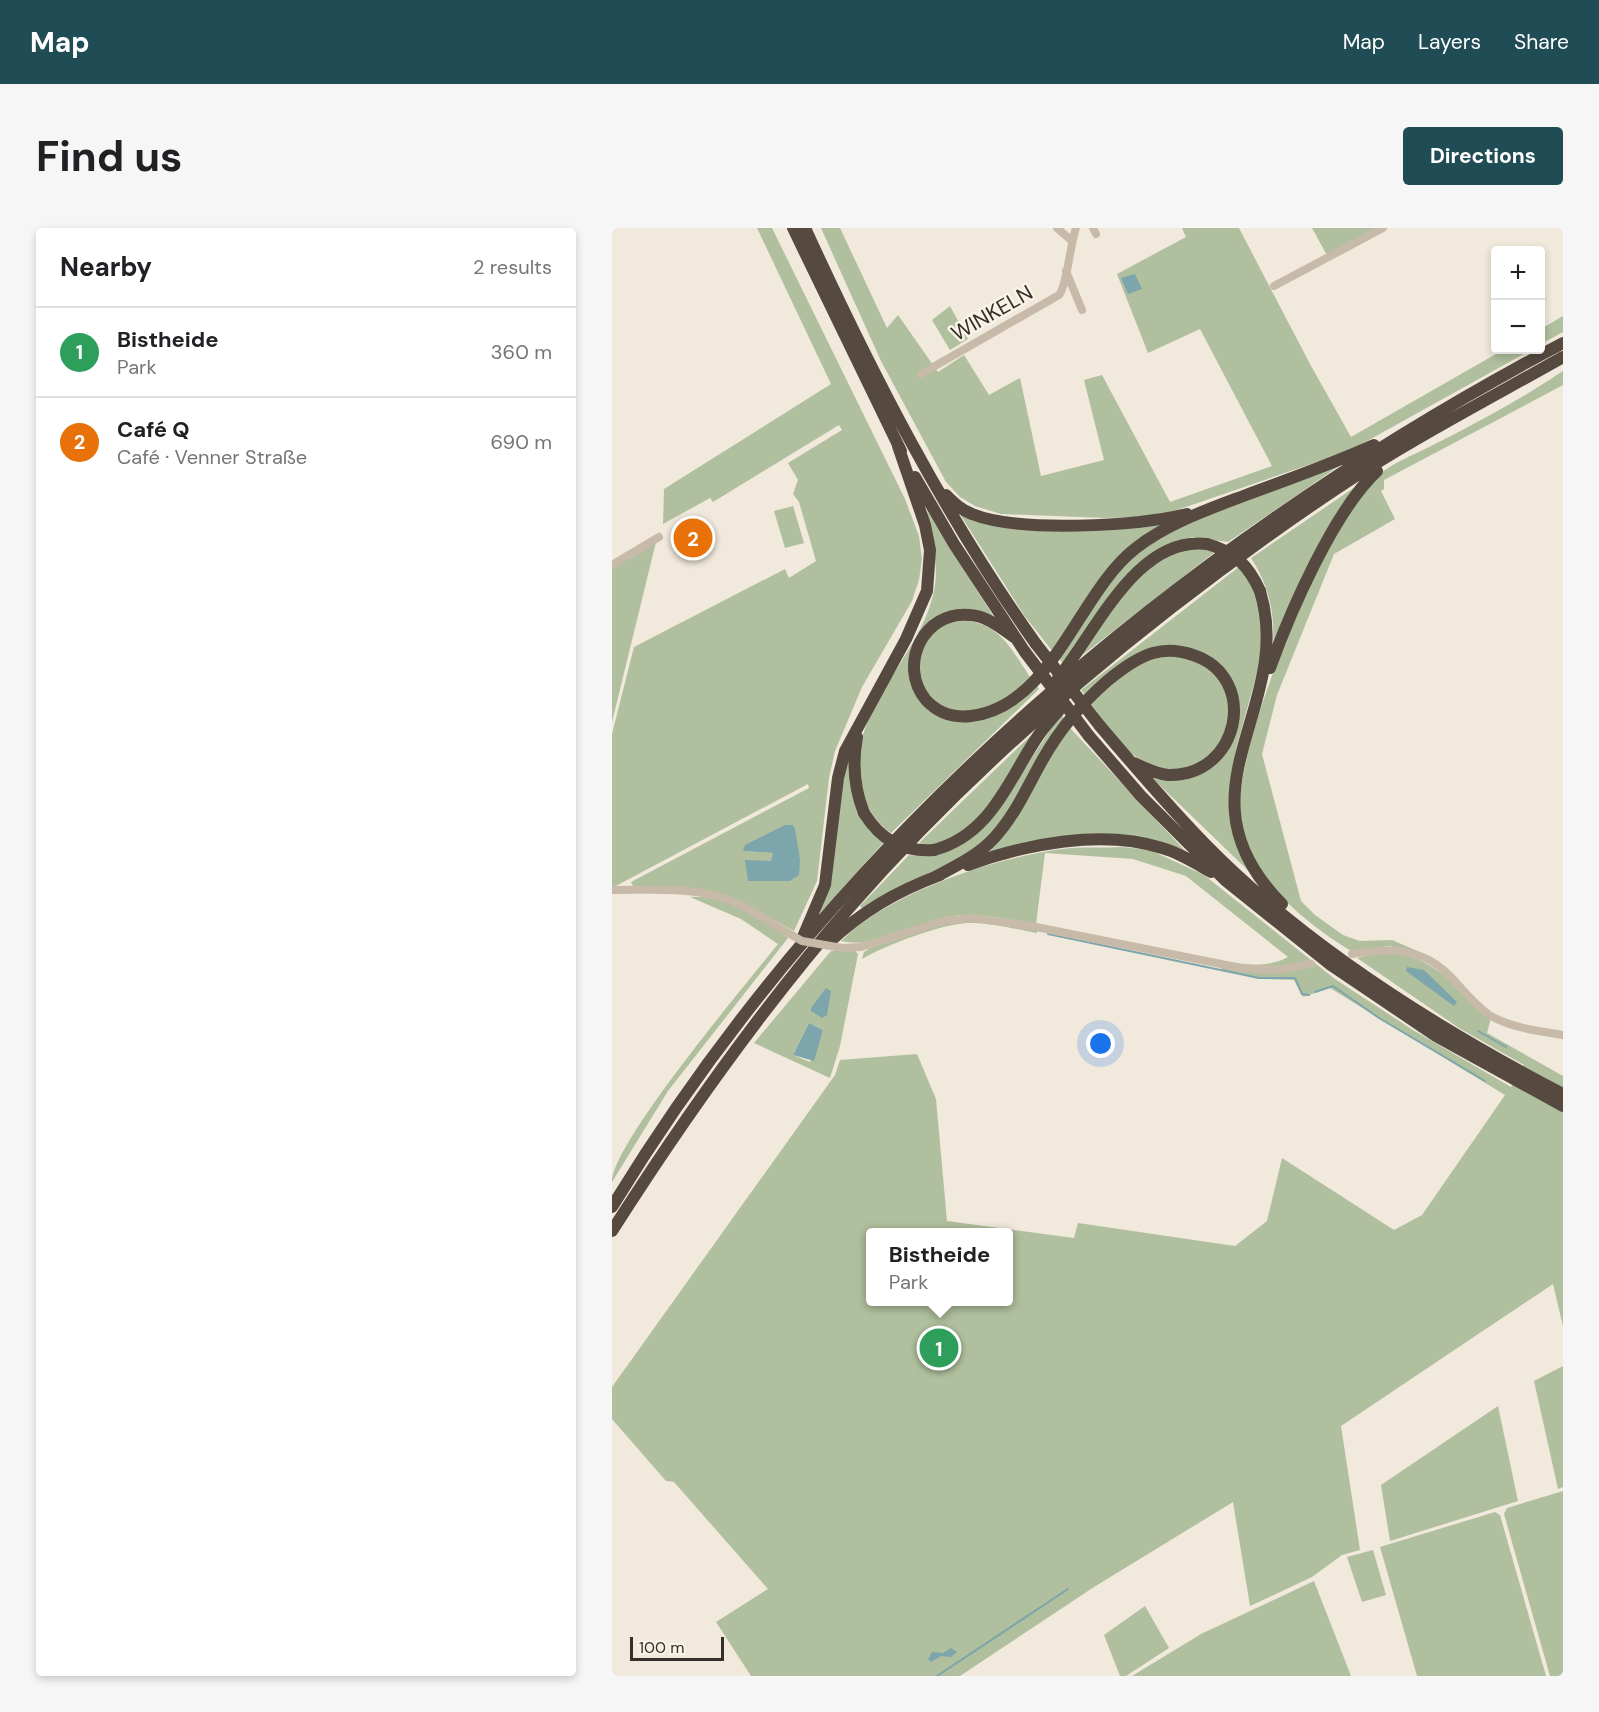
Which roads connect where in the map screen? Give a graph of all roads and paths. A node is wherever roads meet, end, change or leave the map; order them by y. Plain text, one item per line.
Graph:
1 (793, 228) edge
2 (806, 228) edge
3 (1057, 228) edge
4 (1076, 228) edge
5 (1383, 228) edge
6 (1072, 241) junction
7 (1066, 271) junction
8 (1274, 286) dead end
9 (1082, 310) dead end
10 (1563, 343) edge
11 (1563, 357) edge
12 (921, 374) dead end
13 (1408, 431) junction
14 (897, 446) junction
15 (1396, 453) junction
16 (933, 481) junction
17 (1216, 507) junction
18 (659, 537) dead end
19 (612, 565) edge
20 (1014, 637) junction
21 (1082, 682) junction
22 (1036, 704) junction
23 (1254, 708) junction
24 (861, 718) junction
25 (1130, 762) junction
26 (935, 877) junction
27 (1225, 880) junction
28 (613, 890) edge
29 (796, 950) junction
30 (1330, 950) junction
31 (1352, 954) dead end
32 (1311, 964) dead end
33 (793, 975) junction
34 (1563, 1035) edge
35 (1563, 1094) edge
36 (1563, 1106) edge
37 (612, 1207) edge
38 (612, 1231) edge

1 - 14 highway
2 - 16 highway
3 - 6 street
4 - 6 street, WINKELN
5 - 8 street
6 - 7 street, WINKELN
7 - 9 street
7 - 12 street, WINKELN
10 - 13 highway
11 - 15 highway
13 - 17 highway
13 - 22 highway
14 - 20 highway
14 - 24 highway
15 - 21 highway
15 - 23 highway
16 - 17 highway
16 - 25 highway, bridge
17 - 20 highway
18 - 19 street
20 - 27 highway, bridge
21 - 24 highway, bridge
21 - 33 highway
22 - 23 highway, bridge
22 - 29 highway
23 - 30 highway
24 - 29 highway
25 - 26 highway
25 - 30 highway
26 - 27 highway
26 - 33 highway
27 - 36 highway
28 - 32 street, bridge
29 - 37 highway
30 - 35 highway
31 - 34 street
33 - 38 highway

